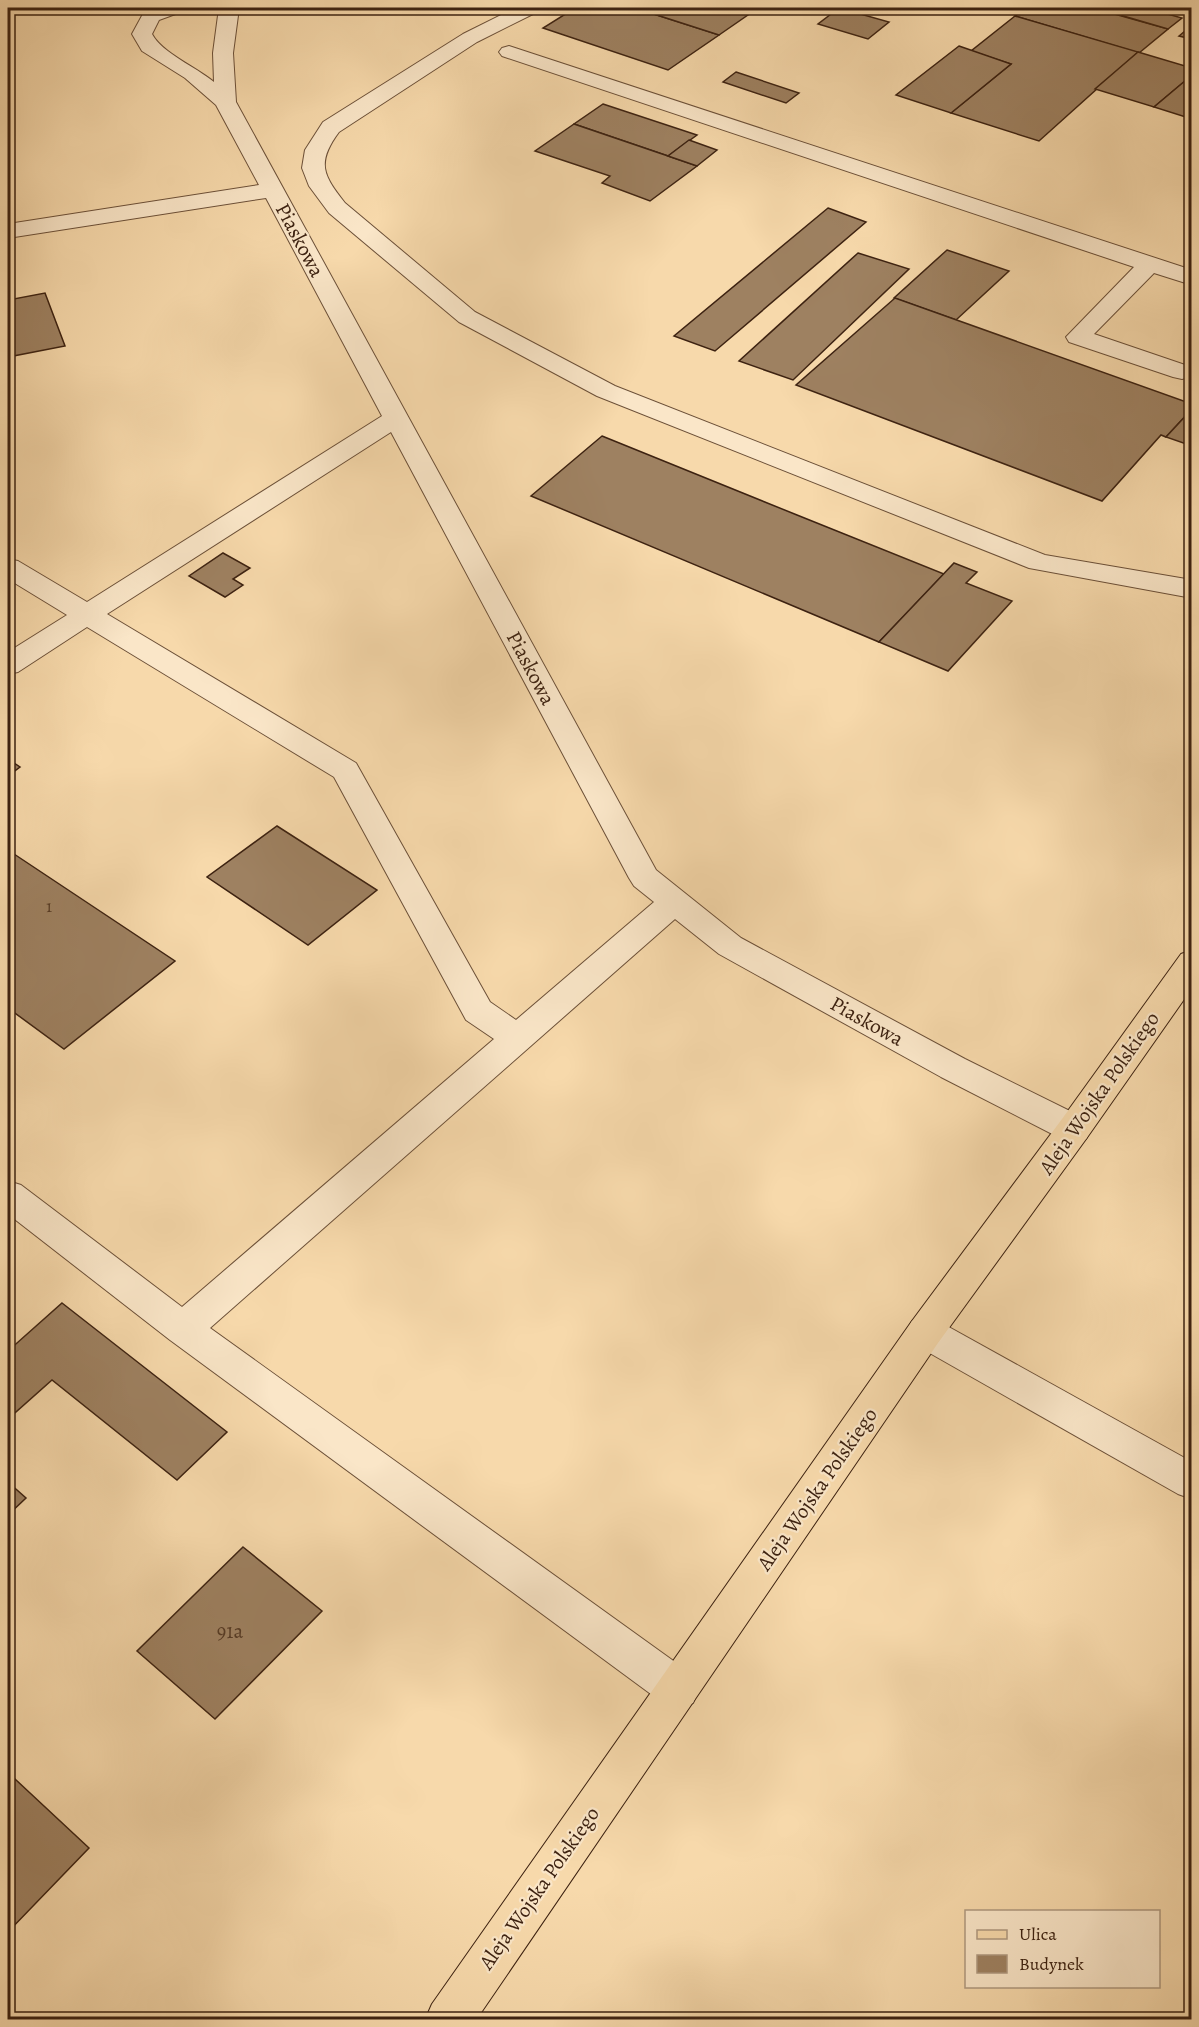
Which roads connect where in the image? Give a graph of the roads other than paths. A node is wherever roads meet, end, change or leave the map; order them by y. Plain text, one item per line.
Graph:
1 (174, 8) edge
2 (530, 8) edge
3 (221, 11) edge
4 (509, 52) dead end
5 (225, 102) junction
6 (273, 190) junction
7 (8, 231) edge
8 (1150, 264) junction
9 (1191, 278) edge
10 (1182, 372) dead end
11 (396, 418) junction
12 (8, 567) edge
13 (1191, 589) edge
14 (87, 615) junction
15 (8, 665) edge
16 (675, 901) junction
17 (1191, 962) edge
18 (517, 1038) junction
19 (1074, 1129) junction
20 (8, 1195) edge
21 (183, 1329) junction
22 (925, 1332) junction
23 (1191, 1482) edge
24 (678, 1689) junction
25 (448, 2019) edge

1 - 5 street
2 - 13 street
3 - 5 street, Piaskowa
4 - 8 street
5 - 6 street, Piaskowa
6 - 7 street
6 - 11 street, Piaskowa
8 - 9 street
8 - 10 street
11 - 14 street
11 - 16 street, Piaskowa
12 - 14 street
14 - 15 street
14 - 18 street
16 - 18 street
16 - 19 street, Piaskowa
17 - 19 main road, Aleja Wojska Polskiego
18 - 21 street
19 - 22 main road, Aleja Wojska Polskiego
20 - 21 street
21 - 24 street
22 - 23 street
22 - 24 main road, Aleja Wojska Polskiego
24 - 25 main road, Aleja Wojska Polskiego

